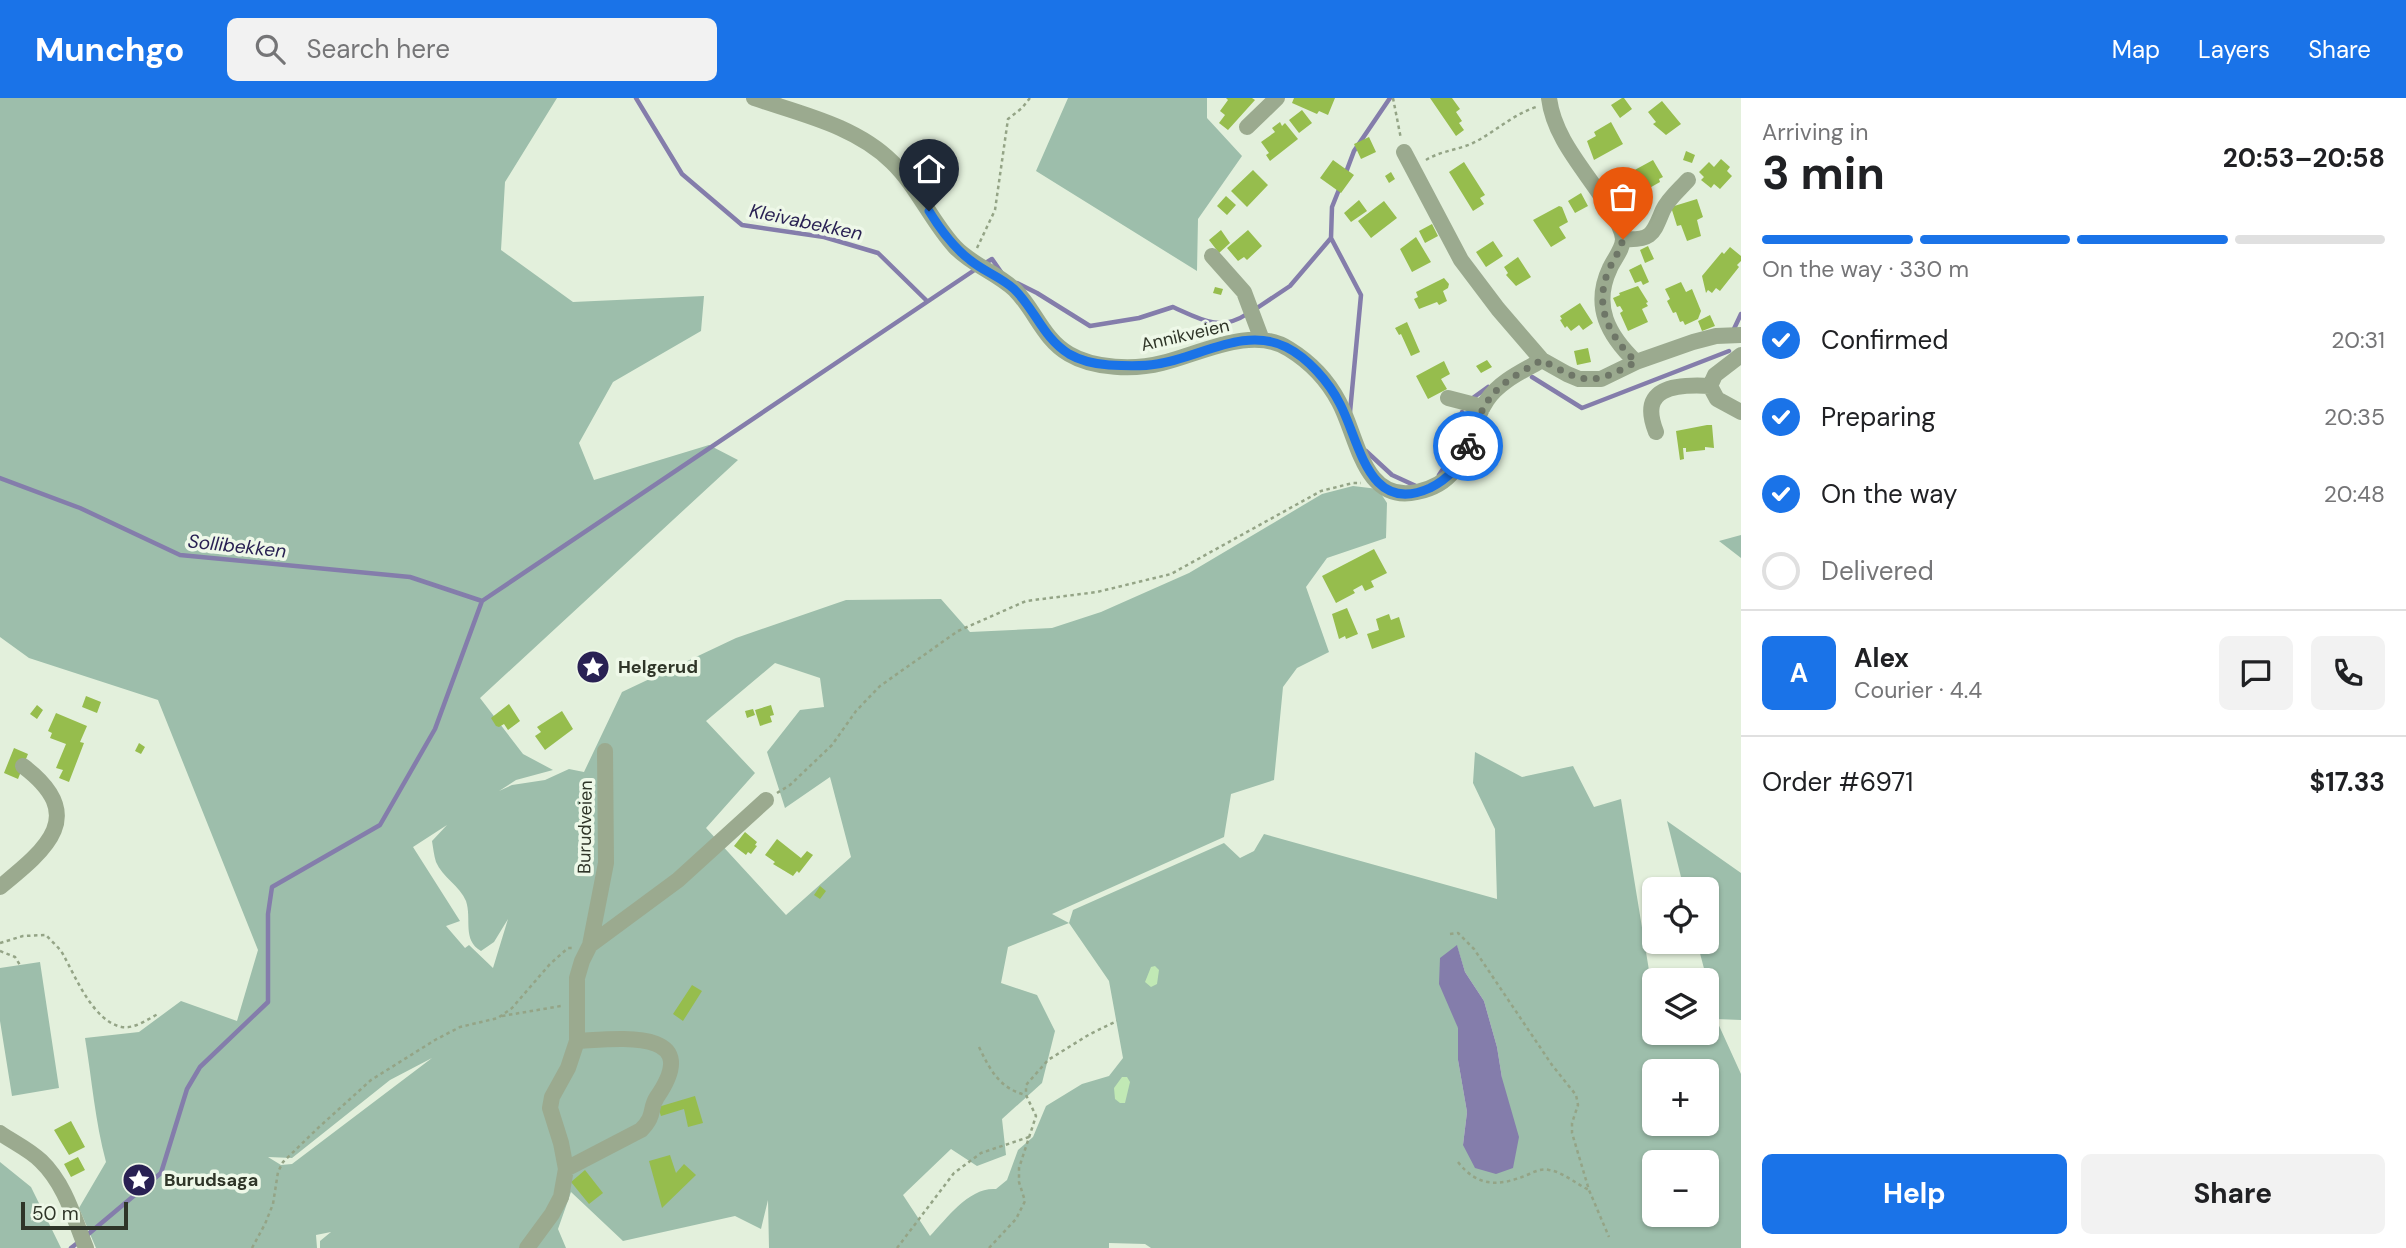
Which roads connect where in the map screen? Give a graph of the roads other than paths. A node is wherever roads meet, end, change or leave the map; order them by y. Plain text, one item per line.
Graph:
1 (754, 98) edge
2 (1277, 98) edge
3 (1549, 101) edge
4 (1247, 127) dead end
5 (1404, 152) road end
6 (1688, 180) dead end
7 (1623, 239) junction
8 (1212, 256) dead end
9 (1736, 334) edge
10 (1262, 340) junction
11 (1741, 355) edge
12 (1636, 362) junction
13 (1531, 366) junction
14 (1710, 386) junction
15 (1741, 412) edge
16 (1656, 432) dead end
17 (605, 751) dead end
18 (23, 766) dead end
19 (766, 800) road end
20 (0, 887) edge
21 (590, 945) junction
22 (577, 1041) junction
23 (0, 1133) edge
24 (566, 1169) junction
25 (86, 1247) edge
26 (527, 1248) edge

1 - 10 street, Annikveien
2 - 4 street
3 - 7 street
5 - 13 street
6 - 7 street
7 - 12 street
8 - 10 street
9 - 12 street
10 - 13 street, Annikveien
11 - 14 street
12 - 13 street
14 - 15 street
14 - 16 street
17 - 21 street, Burudveien
18 - 20 street
19 - 21 street
21 - 22 street, Burudveien
22 - 24 street, Burudveien
22 - 24 street
23 - 25 street
24 - 26 street, Burudveien

